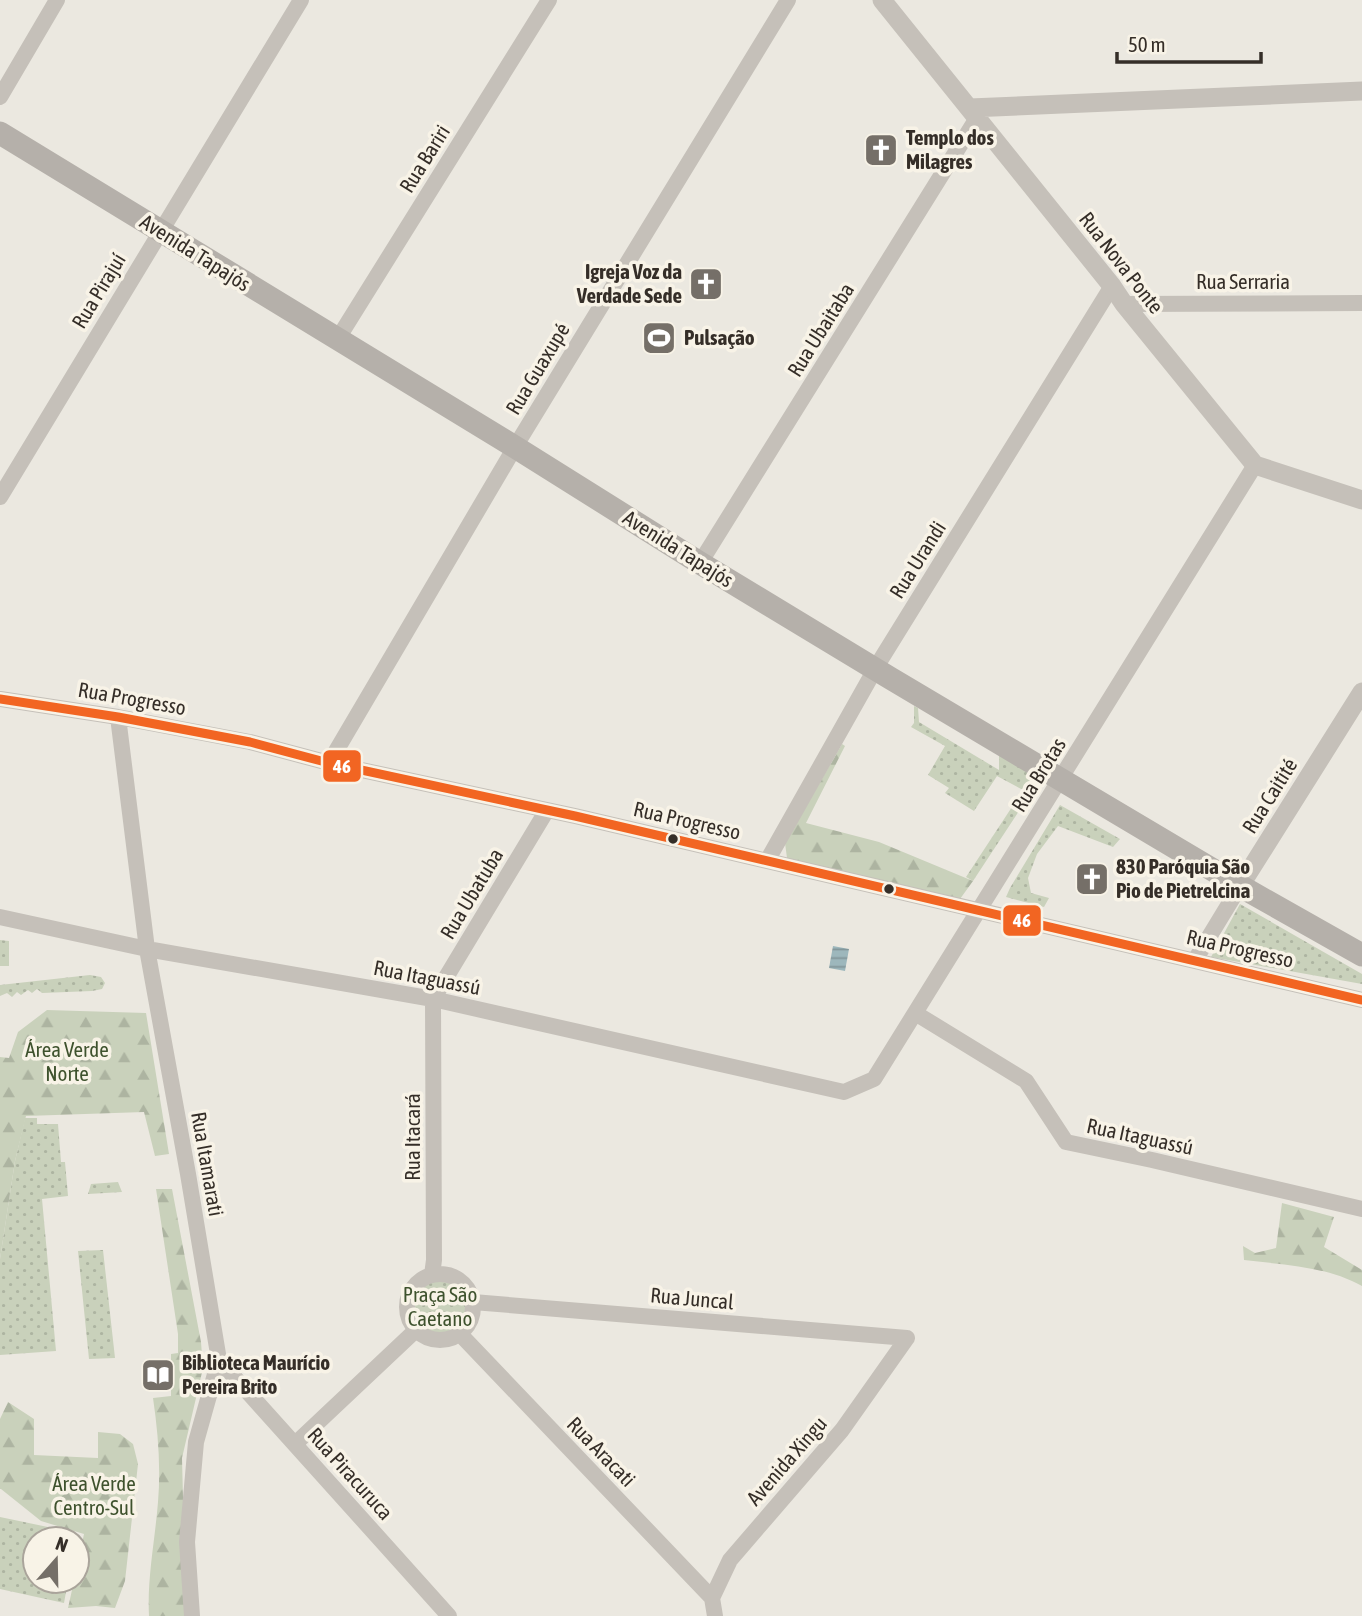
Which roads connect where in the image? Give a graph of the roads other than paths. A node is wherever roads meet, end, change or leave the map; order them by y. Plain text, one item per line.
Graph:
1 (57, 0) edge
2 (301, 0) edge
3 (549, 0) edge
4 (788, 0) edge
5 (883, 0) edge
6 (1362, 91) edge
7 (0, 97) edge
8 (974, 113) junction
9 (0, 133) edge
10 (160, 231) junction
11 (1112, 286) junction
12 (1362, 303) edge
13 (1124, 304) junction
14 (337, 340) junction
15 (515, 447) junction
16 (1255, 465) junction
17 (0, 497) edge
18 (1362, 500) edge
19 (700, 563) junction
20 (875, 669) junction
21 (1362, 692) edge
22 (0, 699) edge
23 (118, 717) junction
24 (329, 763) junction
25 (1060, 779) junction
26 (547, 810) junction
27 (767, 861) junction
28 (1240, 886) junction
29 (979, 910) junction
30 (0, 917) edge
31 (147, 949) junction
32 (1362, 955) edge
33 (1195, 960) junction
34 (433, 999) junction
35 (1362, 1000) edge
36 (915, 1013) junction
37 (844, 1092) joint
38 (1362, 1209) edge
39 (432, 1275) junction
40 (473, 1302) junction
41 (416, 1330) junction
42 (460, 1334) junction
43 (907, 1338) joint
44 (219, 1360) junction
45 (295, 1444) junction
46 (712, 1598) junction
47 (192, 1616) edge
48 (449, 1616) edge
49 (715, 1616) edge

1 - 7 street
2 - 10 street, Rua Pirajuí
3 - 14 street, Rua Bariri
4 - 15 street, Rua Guaxupé
5 - 8 street, Rua Nova Ponte
6 - 8 street
8 - 11 street, Rua Nova Ponte
8 - 19 street, Rua Ubaitaba
9 - 10 main road, Avenida Tapajós
10 - 14 main road, Avenida Tapajós
10 - 17 street, Rua Pirajuí
11 - 13 street, Rua Nova Ponte
11 - 20 street, Rua Urandi
12 - 13 street, Rua Serraria
13 - 16 street, Rua Nova Ponte
14 - 15 main road, Avenida Tapajós
15 - 19 main road, Avenida Tapajós
15 - 24 street, Rua Guaxupé
16 - 18 street
16 - 25 street, Rua Brotas
19 - 20 main road, Avenida Tapajós
20 - 25 main road, Avenida Tapajós
20 - 27 street, Rua Urandi
21 - 28 street, Rua Caitité
22 - 23 street, Rua Progresso
23 - 24 street, Rua Progresso
23 - 31 street, Rua Itamarati
24 - 26 street, Rua Progresso
25 - 28 main road, Avenida Tapajós
25 - 29 street, Rua Brotas
26 - 27 street, Rua Progresso
26 - 34 street, Rua Ubatuba
27 - 29 street, Rua Progresso
28 - 32 main road, Avenida Tapajós
28 - 33 street, Rua Caitité
29 - 33 street, Rua Progresso
29 - 36 street, Rua Brotas
30 - 31 street, Rua Itaguassú
31 - 34 street, Rua Itaguassú
31 - 44 street, Rua Itamarati
33 - 35 street, Rua Progresso
34 - 37 street, Rua Itaguassú
34 - 39 street, Rua Itacará
36 - 37 street, Rua Brotas
36 - 38 street, Rua Itaguassú
39 - 40 street
39 - 41 street
40 - 42 street
40 - 43 street, Rua Juncal
41 - 42 street
41 - 45 street
42 - 46 street, Rua Aracati
43 - 46 street, Avenida Xingu
44 - 45 street, Rua Piracuruca
44 - 47 street, Rua Itamarati
45 - 48 street, Rua Piracuruca
46 - 49 street

